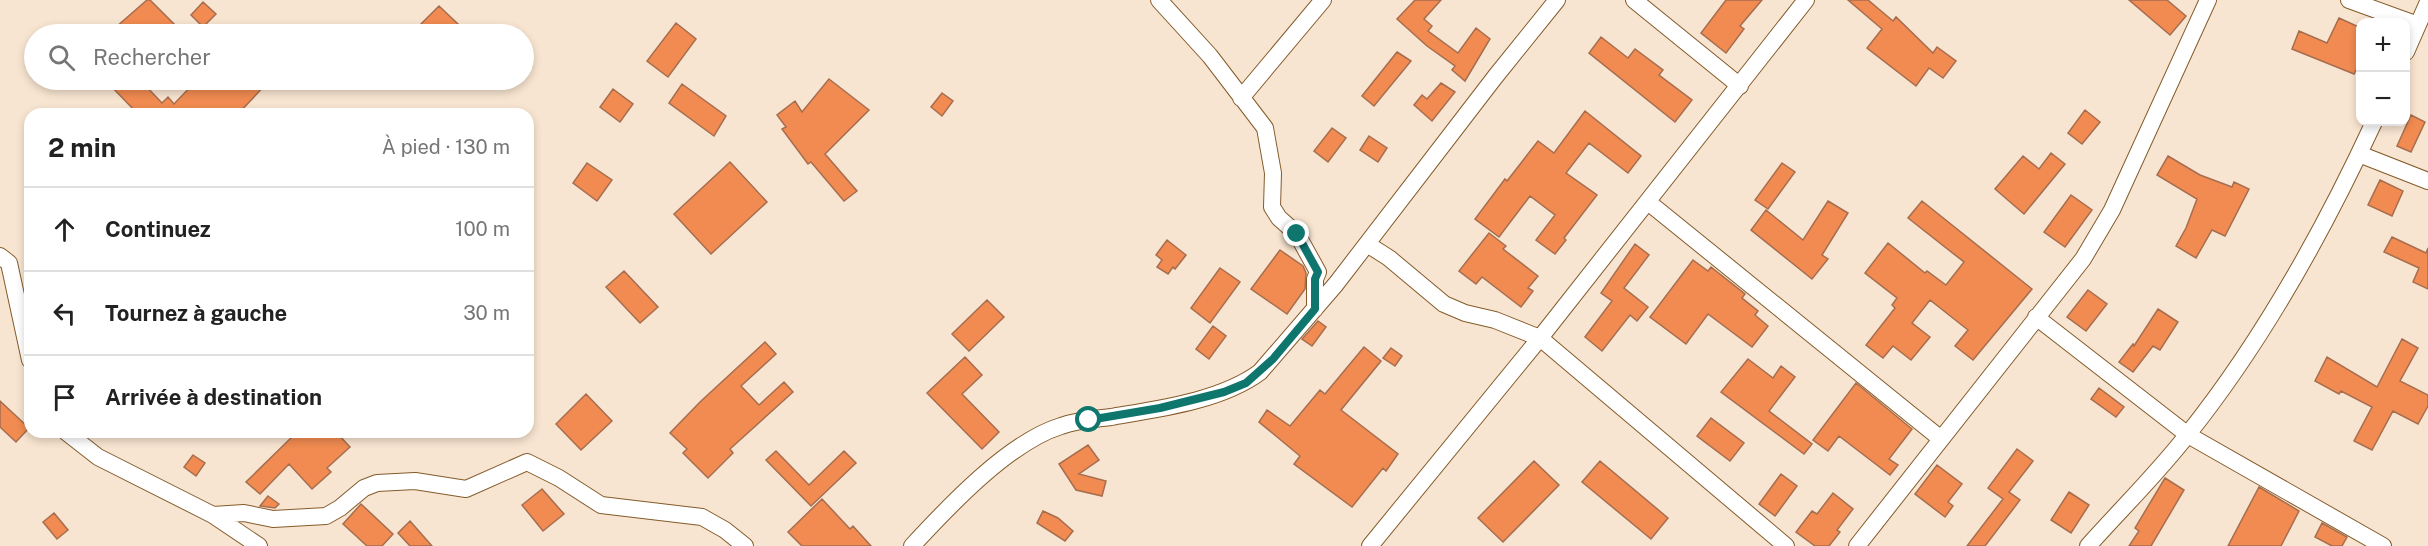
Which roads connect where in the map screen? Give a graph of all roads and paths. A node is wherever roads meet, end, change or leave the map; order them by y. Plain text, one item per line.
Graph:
1 (1159, 0) edge
2 (1323, 0) edge
3 (1557, 0) edge
4 (1634, 0) edge
5 (1806, 0) edge
6 (2208, 0) edge
7 (2349, 0) edge
8 (2428, 2) edge
9 (2418, 25) junction
10 (2410, 43) edge
11 (1740, 86) junction
12 (1241, 98) junction
13 (2372, 126) edge
14 (2359, 154) junction
15 (2428, 181) edge
16 (1648, 202) junction
17 (1367, 244) junction
18 (0, 256) edge
19 (1315, 309) junction
20 (2036, 318) junction
21 (24, 332) edge
22 (1540, 338) junction
23 (2188, 435) junction
24 (74, 438) edge
25 (1941, 439) junction
26 (213, 515) junction
27 (259, 546) edge
28 (745, 546) edge
29 (912, 546) edge
30 (1370, 546) edge
31 (1786, 546) edge
32 (1857, 546) edge
33 (2088, 546) edge
34 (2383, 546) edge

1 - 12 street
2 - 12 street
3 - 17 street
4 - 11 street
5 - 11 street
6 - 20 street
7 - 9 street
8 - 9 street
9 - 10 street
11 - 16 street
12 - 19 street
13 - 14 street
14 - 15 street
14 - 23 street
16 - 22 street
16 - 25 street
17 - 19 street
17 - 22 street
18 - 21 street
19 - 29 street
20 - 23 street
20 - 25 street
22 - 30 street
22 - 31 street
23 - 33 street
23 - 34 street
24 - 26 street
25 - 32 street
26 - 27 street
26 - 28 street

